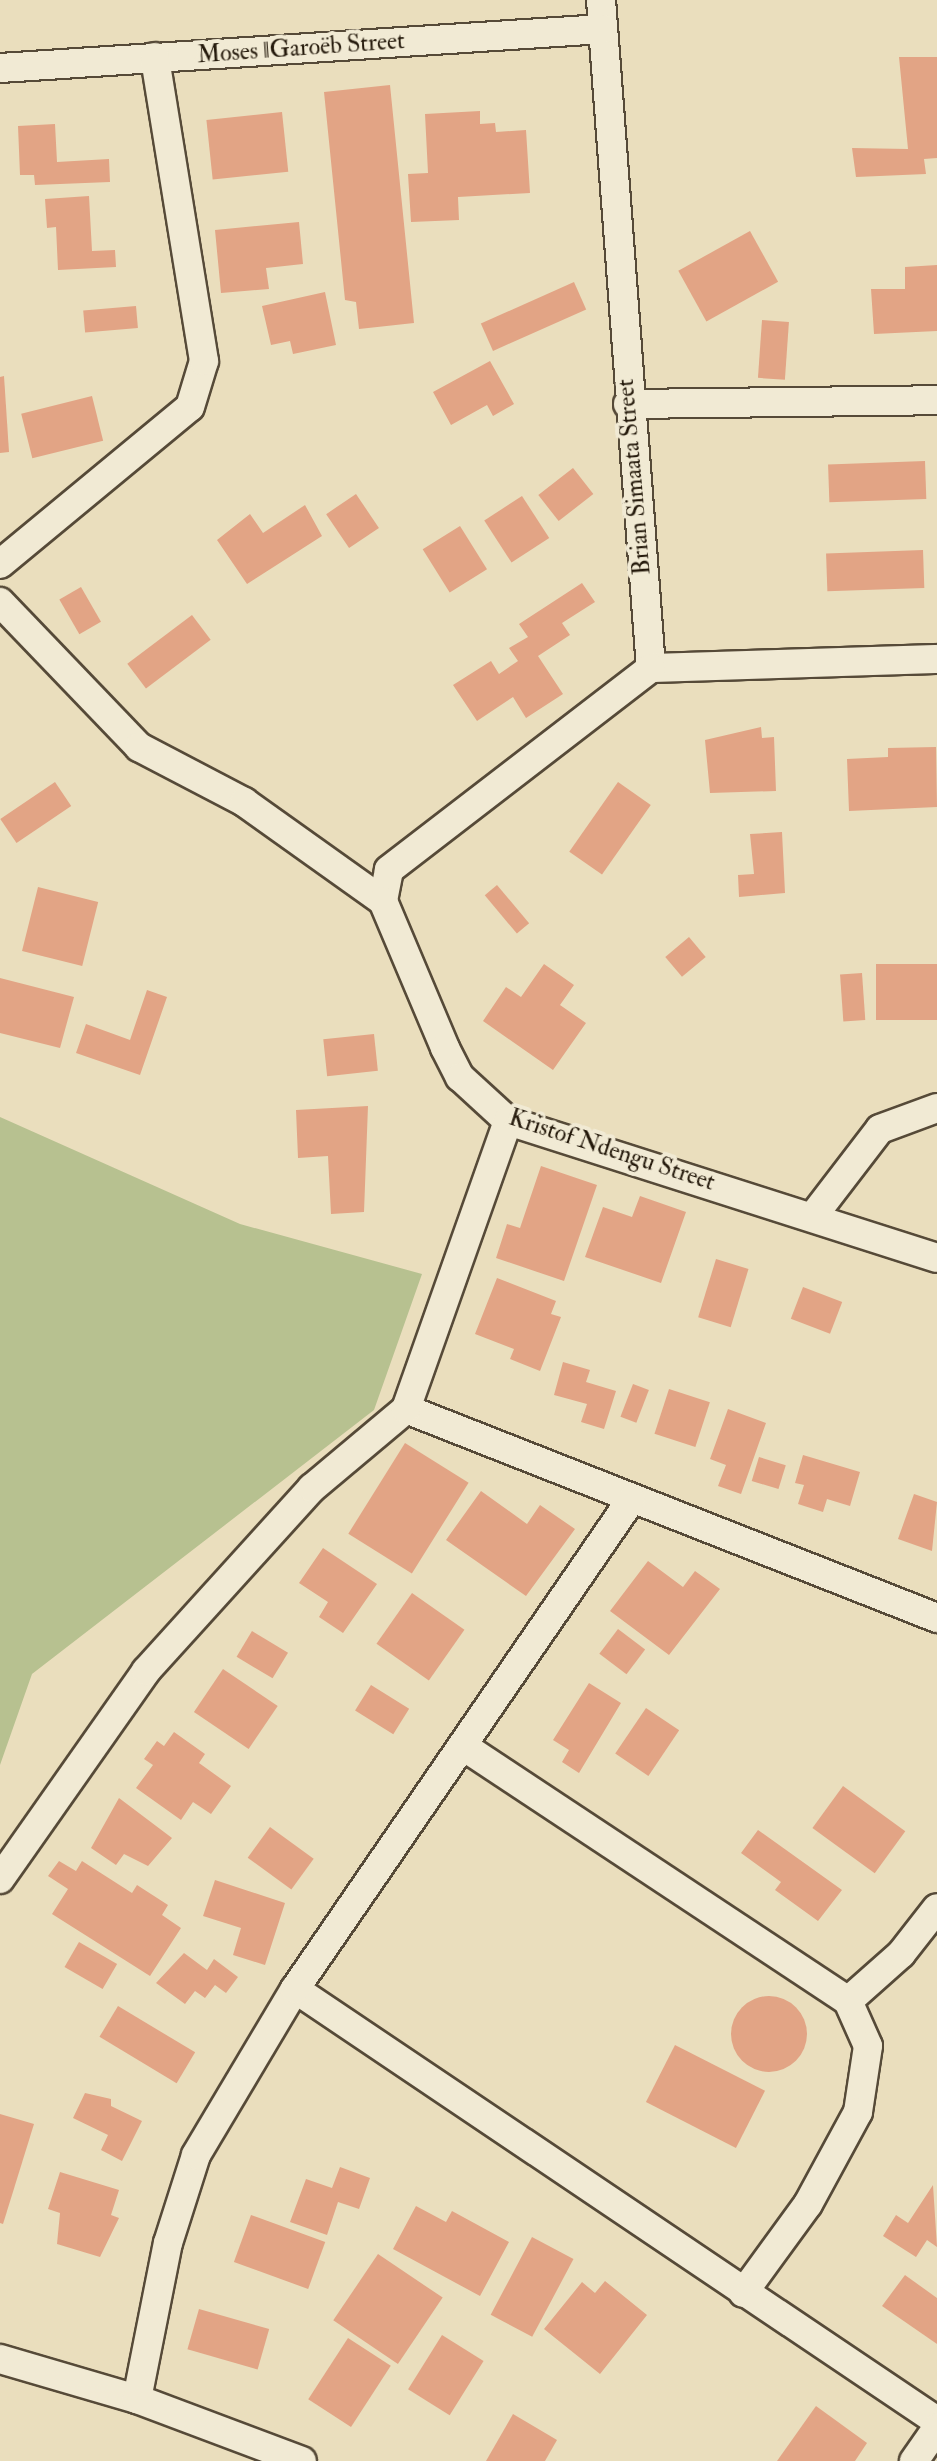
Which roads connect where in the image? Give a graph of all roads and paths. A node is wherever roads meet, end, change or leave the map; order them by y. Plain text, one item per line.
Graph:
1 (601, 0) edge
2 (603, 29) junction
3 (155, 57) junction
4 (0, 68) edge
5 (937, 400) edge
6 (628, 404) junction
7 (0, 564) edge
8 (0, 602) edge
9 (937, 659) edge
10 (651, 668) junction
11 (383, 901) junction
12 (937, 1108) edge
13 (508, 1121) junction
14 (814, 1215) junction
15 (937, 1258) edge
16 (406, 1409) junction
17 (631, 1500) junction
18 (937, 1618) edge
19 (463, 1746) junction
20 (0, 1879) edge
21 (937, 1908) edge
22 (295, 1989) junction
23 (848, 2001) junction
24 (743, 2293) junction
25 (0, 2359) edge
26 (137, 2399) junction
27 (937, 2421) edge
28 (937, 2428) edge
29 (302, 2461) edge
30 (914, 2461) edge

1 - 2 street, Brian Simaata Street
2 - 3 street, Moses ǁGaroëb Street
2 - 6 street, Brian Simaata Street
3 - 4 street, Moses ǁGaroëb Street
3 - 7 street
5 - 6 street
6 - 10 street, Brian Simaata Street
8 - 11 street
9 - 10 street
10 - 11 street
11 - 13 street, Kristof Ndengu Street
12 - 14 street
13 - 14 street, Kristof Ndengu Street
13 - 16 street
14 - 15 street, Kristof Ndengu Street
16 - 17 street
16 - 20 street
17 - 18 street
17 - 19 street
19 - 22 street
19 - 23 street
21 - 23 street
22 - 24 street
22 - 26 street
23 - 24 street
24 - 27 street
25 - 26 street
26 - 29 street
28 - 30 street

